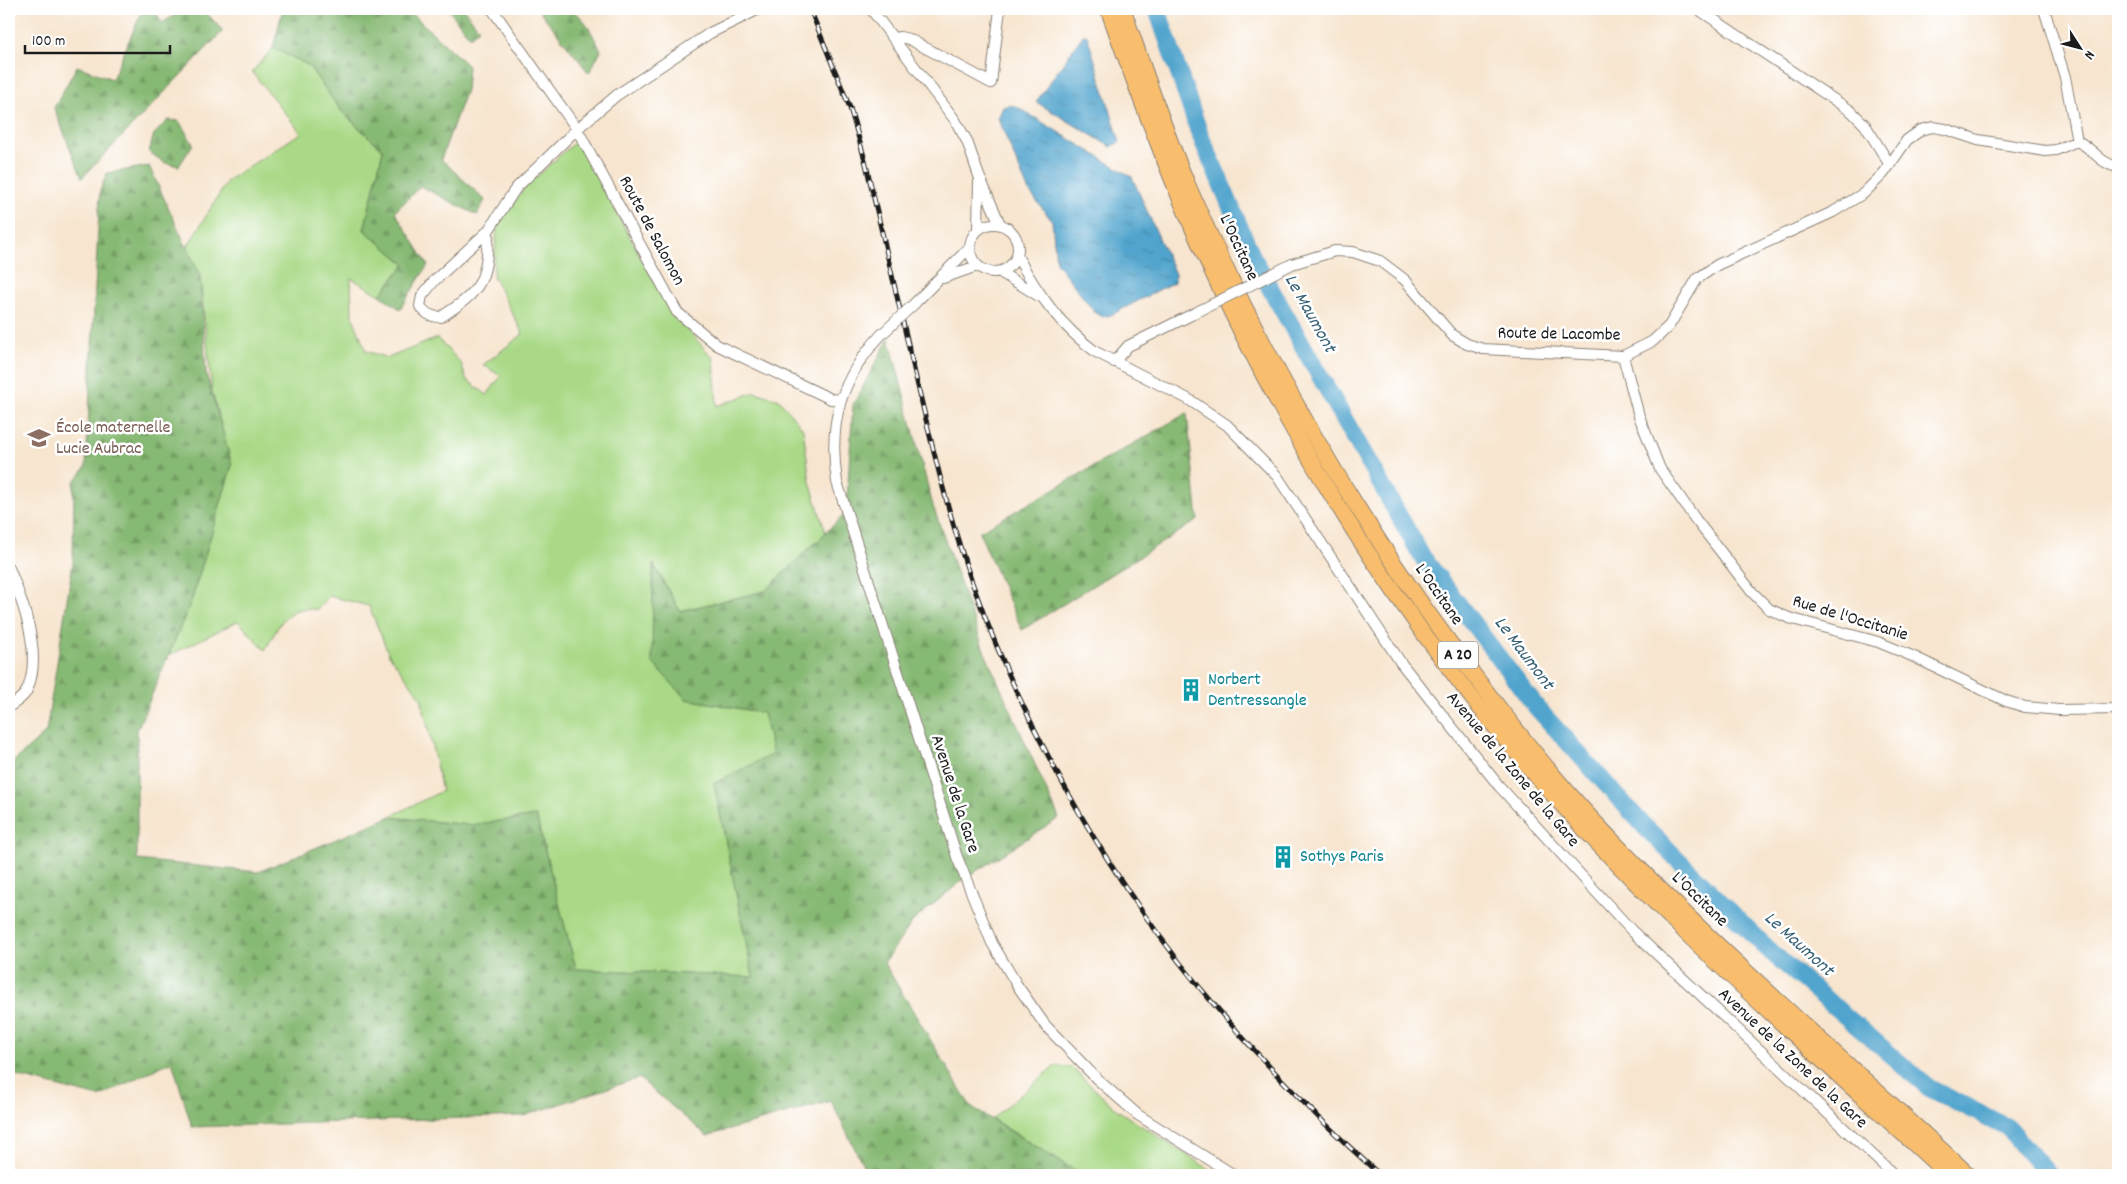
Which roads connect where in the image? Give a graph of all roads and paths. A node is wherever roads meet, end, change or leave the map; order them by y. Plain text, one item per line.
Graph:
1 (492, 9) edge
2 (759, 9) edge
3 (871, 9) edge
4 (1000, 9) edge
5 (1108, 9) edge
6 (1123, 9) edge
7 (2044, 9) edge
8 (1701, 11) dead end
9 (894, 38) junction
10 (578, 129) junction
11 (2076, 141) junction
12 (1890, 165) junction
13 (2118, 167) edge
14 (979, 176) junction
15 (1000, 224) junction
16 (978, 229) junction
17 (488, 231) junction
18 (970, 247) junction
19 (1017, 256) junction
20 (978, 266) junction
21 (1000, 272) junction
22 (940, 280) junction
23 (1040, 297) junction
24 (1623, 356) junction
25 (1114, 362) junction
26 (841, 400) junction
27 (9, 568) edge
28 (9, 707) edge
29 (2118, 709) edge
30 (1234, 1175) edge
31 (1894, 1175) edge
32 (1948, 1175) edge
33 (1970, 1175) edge

1 - 10 street, Route de Salomon
2 - 10 street
3 - 9 street
4 - 9 street
5 - 32 highway, L'Occitane / A 20
6 - 33 highway, L'Occitane / A 20
7 - 11 street
8 - 12 street
9 - 14 street
10 - 17 street
10 - 26 street, Route de Salomon
11 - 12 street, Route de Lacombe
11 - 13 street
12 - 24 street, Route de Lacombe
14 - 15 street
14 - 16 street
15 - 16 street
15 - 19 street
16 - 18 street
17 - 17 street
18 - 20 street
18 - 22 street, Avenue de la Gare
19 - 21 street
19 - 23 street, Avenue de la Zone de la Gare
20 - 21 street
20 - 22 street
21 - 23 street, Avenue de la Zone de la Gare
22 - 26 street, Avenue de la Gare, bridge
23 - 25 street, Avenue de la Zone de la Gare
24 - 25 street, Route de Lacombe, bridge
24 - 29 street, Rue de l'Occitanie
25 - 31 street, Avenue de la Zone de la Gare
26 - 30 street, Avenue de la Gare
27 - 28 street

